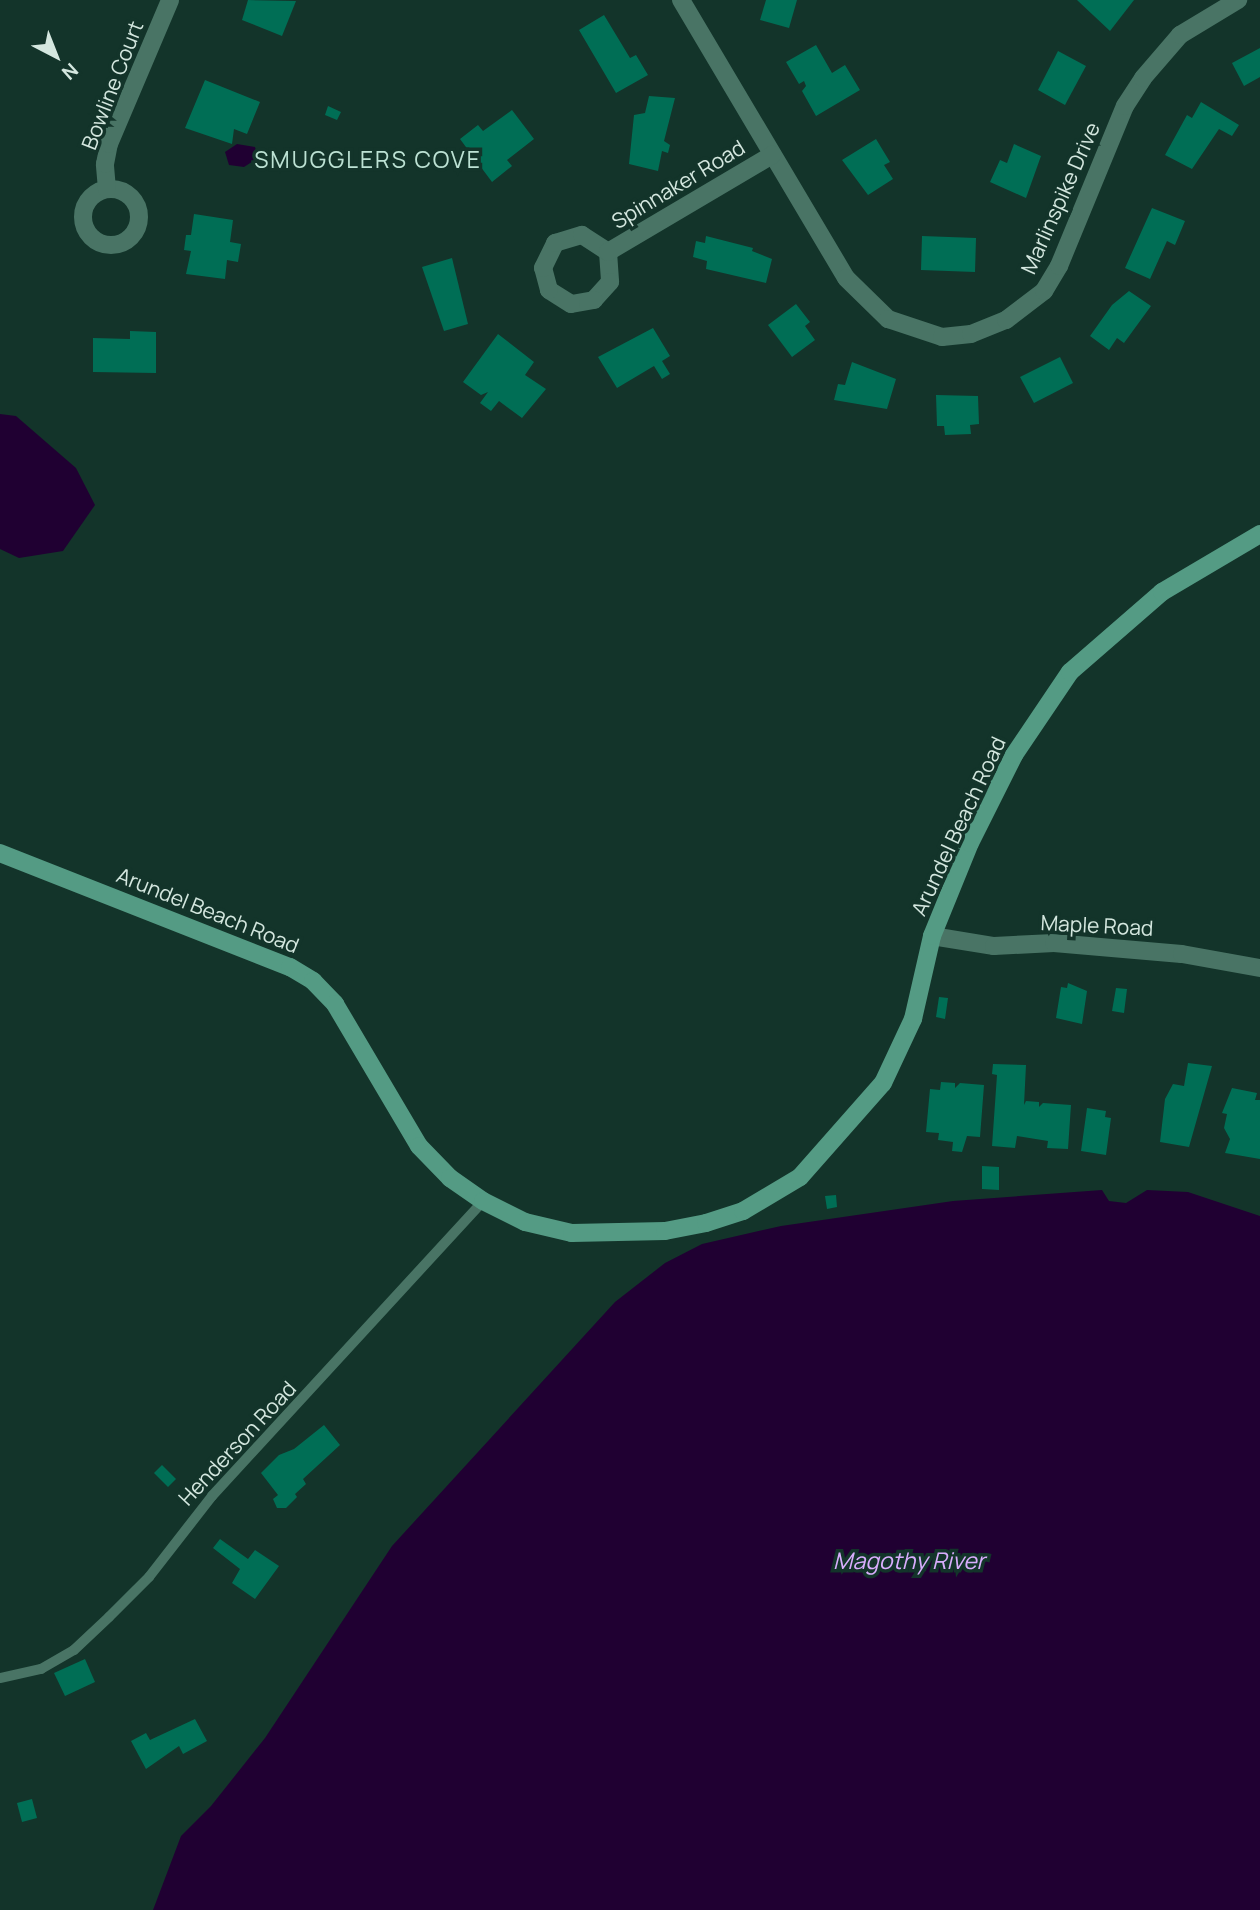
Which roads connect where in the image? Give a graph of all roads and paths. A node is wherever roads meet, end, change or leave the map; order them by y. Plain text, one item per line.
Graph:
1 (170, 0) edge
2 (681, 0) edge
3 (1238, 0) edge
4 (772, 155) junction
5 (107, 188) dead end
6 (608, 252) dead end
7 (1260, 534) edge
8 (0, 853) edge
9 (932, 936) junction
10 (1260, 968) edge
11 (483, 1201) junction
12 (0, 1678) edge

1 - 5 street, Bowline Court
2 - 4 street, Marlinspike Drive
3 - 4 street, Marlinspike Drive
4 - 6 street, Spinnaker Road
7 - 9 street, Arundel Beach Road
8 - 11 street, Arundel Beach Road
9 - 10 street, Maple Road
9 - 11 street, Arundel Beach Road
11 - 12 lane, Henderson Road

